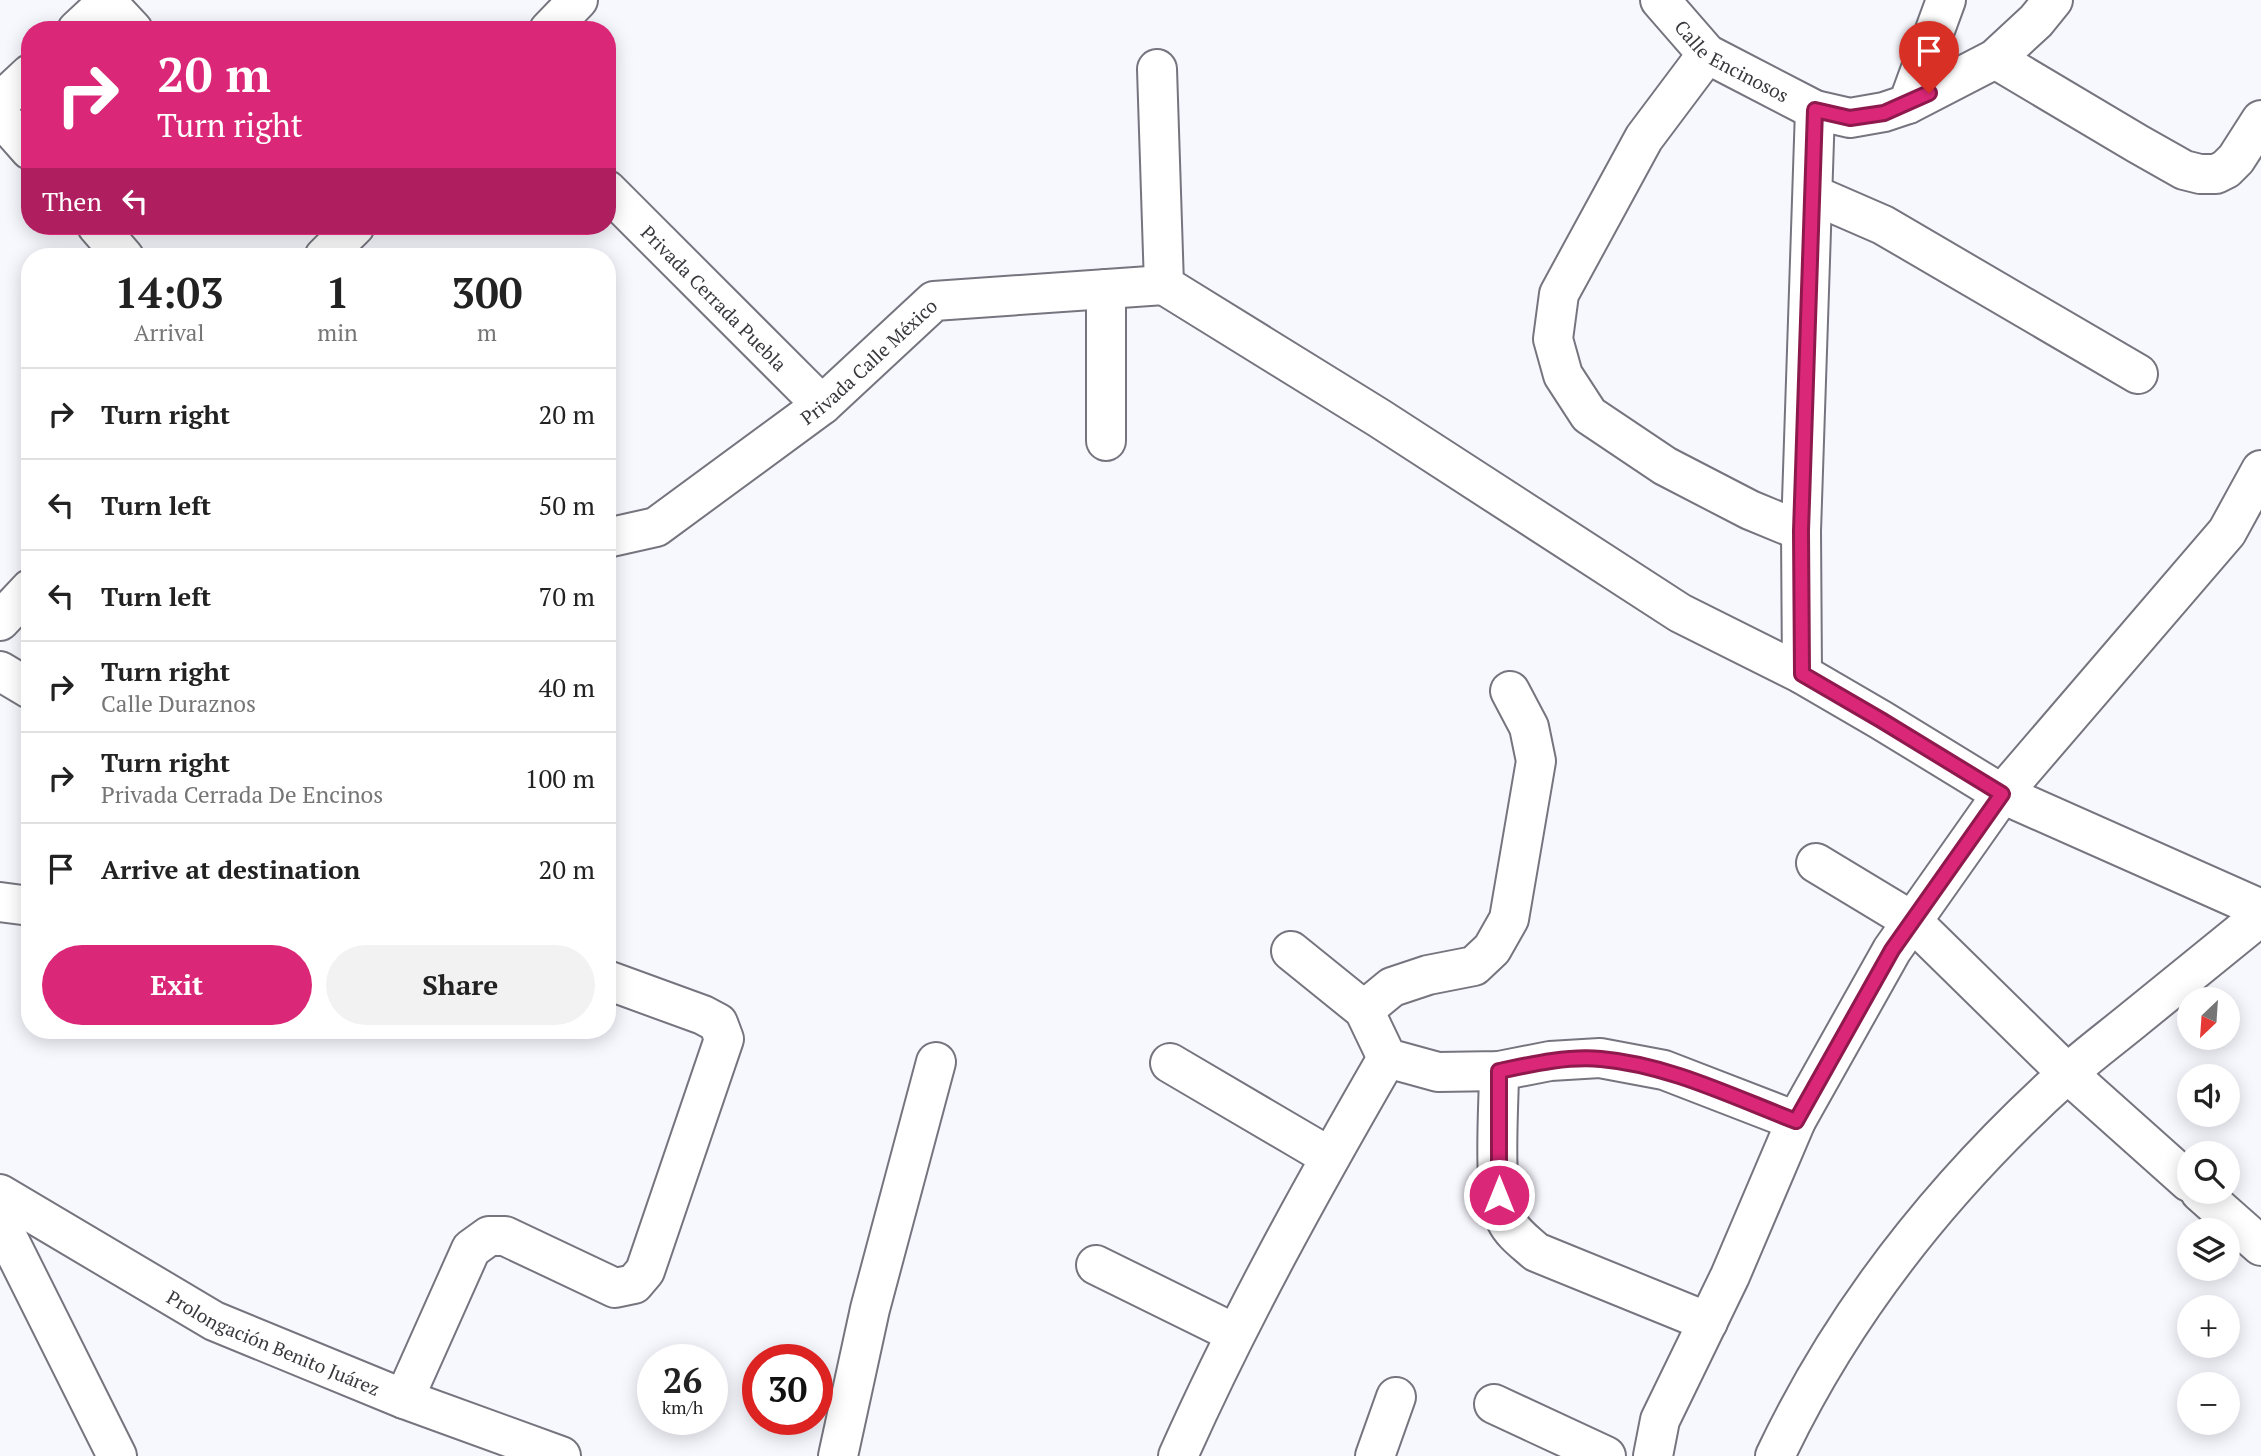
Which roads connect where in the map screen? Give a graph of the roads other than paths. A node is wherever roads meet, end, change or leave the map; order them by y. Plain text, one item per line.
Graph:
1 (579, 0) edge
2 (1660, 0) edge
3 (1946, 0) edge
4 (2053, 0) edge
5 (106, 1) edge
6 (87, 21) edge
7 (125, 21) edge
8 (558, 21) edge
9 (1707, 54) junction
10 (1995, 59) junction
11 (1157, 69) dead end
12 (21, 82) edge
13 (0, 102) edge
14 (1908, 104) junction
15 (1815, 110) junction
16 (0, 116) edge
17 (2261, 120) edge
18 (21, 140) edge
19 (1814, 195) junction
20 (616, 199) edge
21 (1164, 285) junction
22 (1106, 289) junction
23 (2138, 374) dead end
24 (822, 405) junction
25 (1106, 441) dead end
26 (2261, 470) edge
27 (1801, 531) junction
28 (616, 536) edge
29 (21, 599) edge
30 (0, 621) edge
31 (0, 671) edge
32 (1802, 674) junction
33 (21, 684) edge
34 (1510, 691) dead end
35 (2002, 794) junction
36 (1816, 863) dead end
37 (0, 902) edge
38 (21, 905) edge
39 (2261, 909) edge
40 (2261, 916) edge
41 (1912, 921) junction
42 (1291, 951) dead end
43 (616, 983) edge
44 (1364, 1010) junction
45 (1387, 1058) junction
46 (936, 1062) dead end
47 (1170, 1063) dead end
48 (1499, 1071) junction
49 (2067, 1073) junction
50 (1796, 1121) junction
51 (1330, 1157) junction
52 (2177, 1171) edge
53 (0, 1194) edge
54 (2214, 1204) edge
55 (0, 1222) edge
56 (2261, 1246) edge
57 (1096, 1265) dead end
58 (1708, 1322) junction
59 (1234, 1333) junction
60 (1396, 1397) dead end
61 (404, 1399) junction
62 (1494, 1404) dead end
63 (117, 1456) edge
64 (561, 1456) edge
65 (838, 1456) edge
66 (1178, 1456) edge
67 (1375, 1456) edge
68 (1606, 1456) edge
69 (1653, 1456) edge
70 (1775, 1456) edge

1 - 8 street
2 - 9 street, Calle Encinosos
3 - 14 street
4 - 10 street, Calle Encinosos
5 - 6 street
5 - 7 street
9 - 15 street, Calle Encinosos
9 - 27 street
10 - 14 street, Calle Encinosos
10 - 17 street
11 - 21 street
12 - 13 street
14 - 15 street, Calle Encinosos
15 - 19 street
16 - 18 street
19 - 23 street
19 - 27 street
20 - 24 street, Privada Cerrada Puebla
21 - 22 street, Privada Calle México
21 - 32 street
22 - 24 street, Privada Calle México
22 - 25 street
24 - 28 street, Privada Calle México
26 - 35 street
27 - 32 street
29 - 30 street
31 - 33 street
32 - 35 street
34 - 44 street
35 - 39 street
35 - 41 street
36 - 41 street
37 - 38 street
40 - 49 street
41 - 49 street
41 - 50 street
42 - 44 street
43 - 61 street
44 - 45 street
45 - 48 street
45 - 51 street
46 - 65 street
47 - 51 street
48 - 50 street
48 - 58 street
49 - 52 street
49 - 70 street
50 - 58 street
51 - 59 street
53 - 61 street, Prolongación Benito Juárez
54 - 56 street
55 - 63 street
57 - 59 street
58 - 69 street
59 - 66 street
60 - 67 street
61 - 64 street, Prolongación Benito Juárez
62 - 68 street

